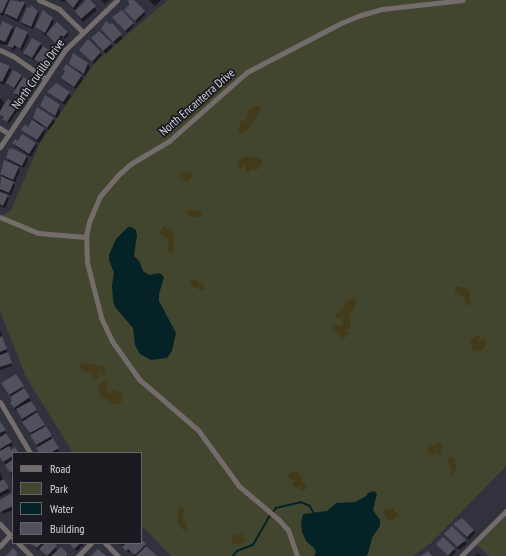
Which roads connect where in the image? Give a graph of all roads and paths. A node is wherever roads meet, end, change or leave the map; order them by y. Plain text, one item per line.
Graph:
1 (39, 0) edge
2 (117, 0) edge
3 (463, 0) edge
4 (83, 32) junction
5 (0, 50) edge
6 (46, 79) junction
7 (0, 128) edge
8 (9, 134) junction
9 (0, 147) edge
10 (0, 217) edge
11 (86, 237) junction
12 (0, 402) edge
13 (29, 452) edge
14 (506, 511) edge
15 (0, 524) edge
16 (12, 537) edge
17 (19, 544) edge
18 (90, 544) edge
19 (106, 544) edge
20 (0, 546) edge
21 (31, 556) edge
22 (78, 556) edge
23 (118, 556) edge
24 (297, 556) edge
25 (461, 556) edge

1 - 4 street
2 - 4 street, North Crucillo Drive
3 - 11 street, North Encanterra Drive
4 - 6 street, North Crucillo Drive
5 - 6 street
6 - 8 street, North Crucillo Drive
7 - 8 street
8 - 9 street, North Crucillo Drive
10 - 11 street
11 - 24 street, North Encanterra Drive
12 - 13 street
14 - 25 street
15 - 16 street
16 - 20 street
17 - 21 street
18 - 22 street
19 - 23 street

